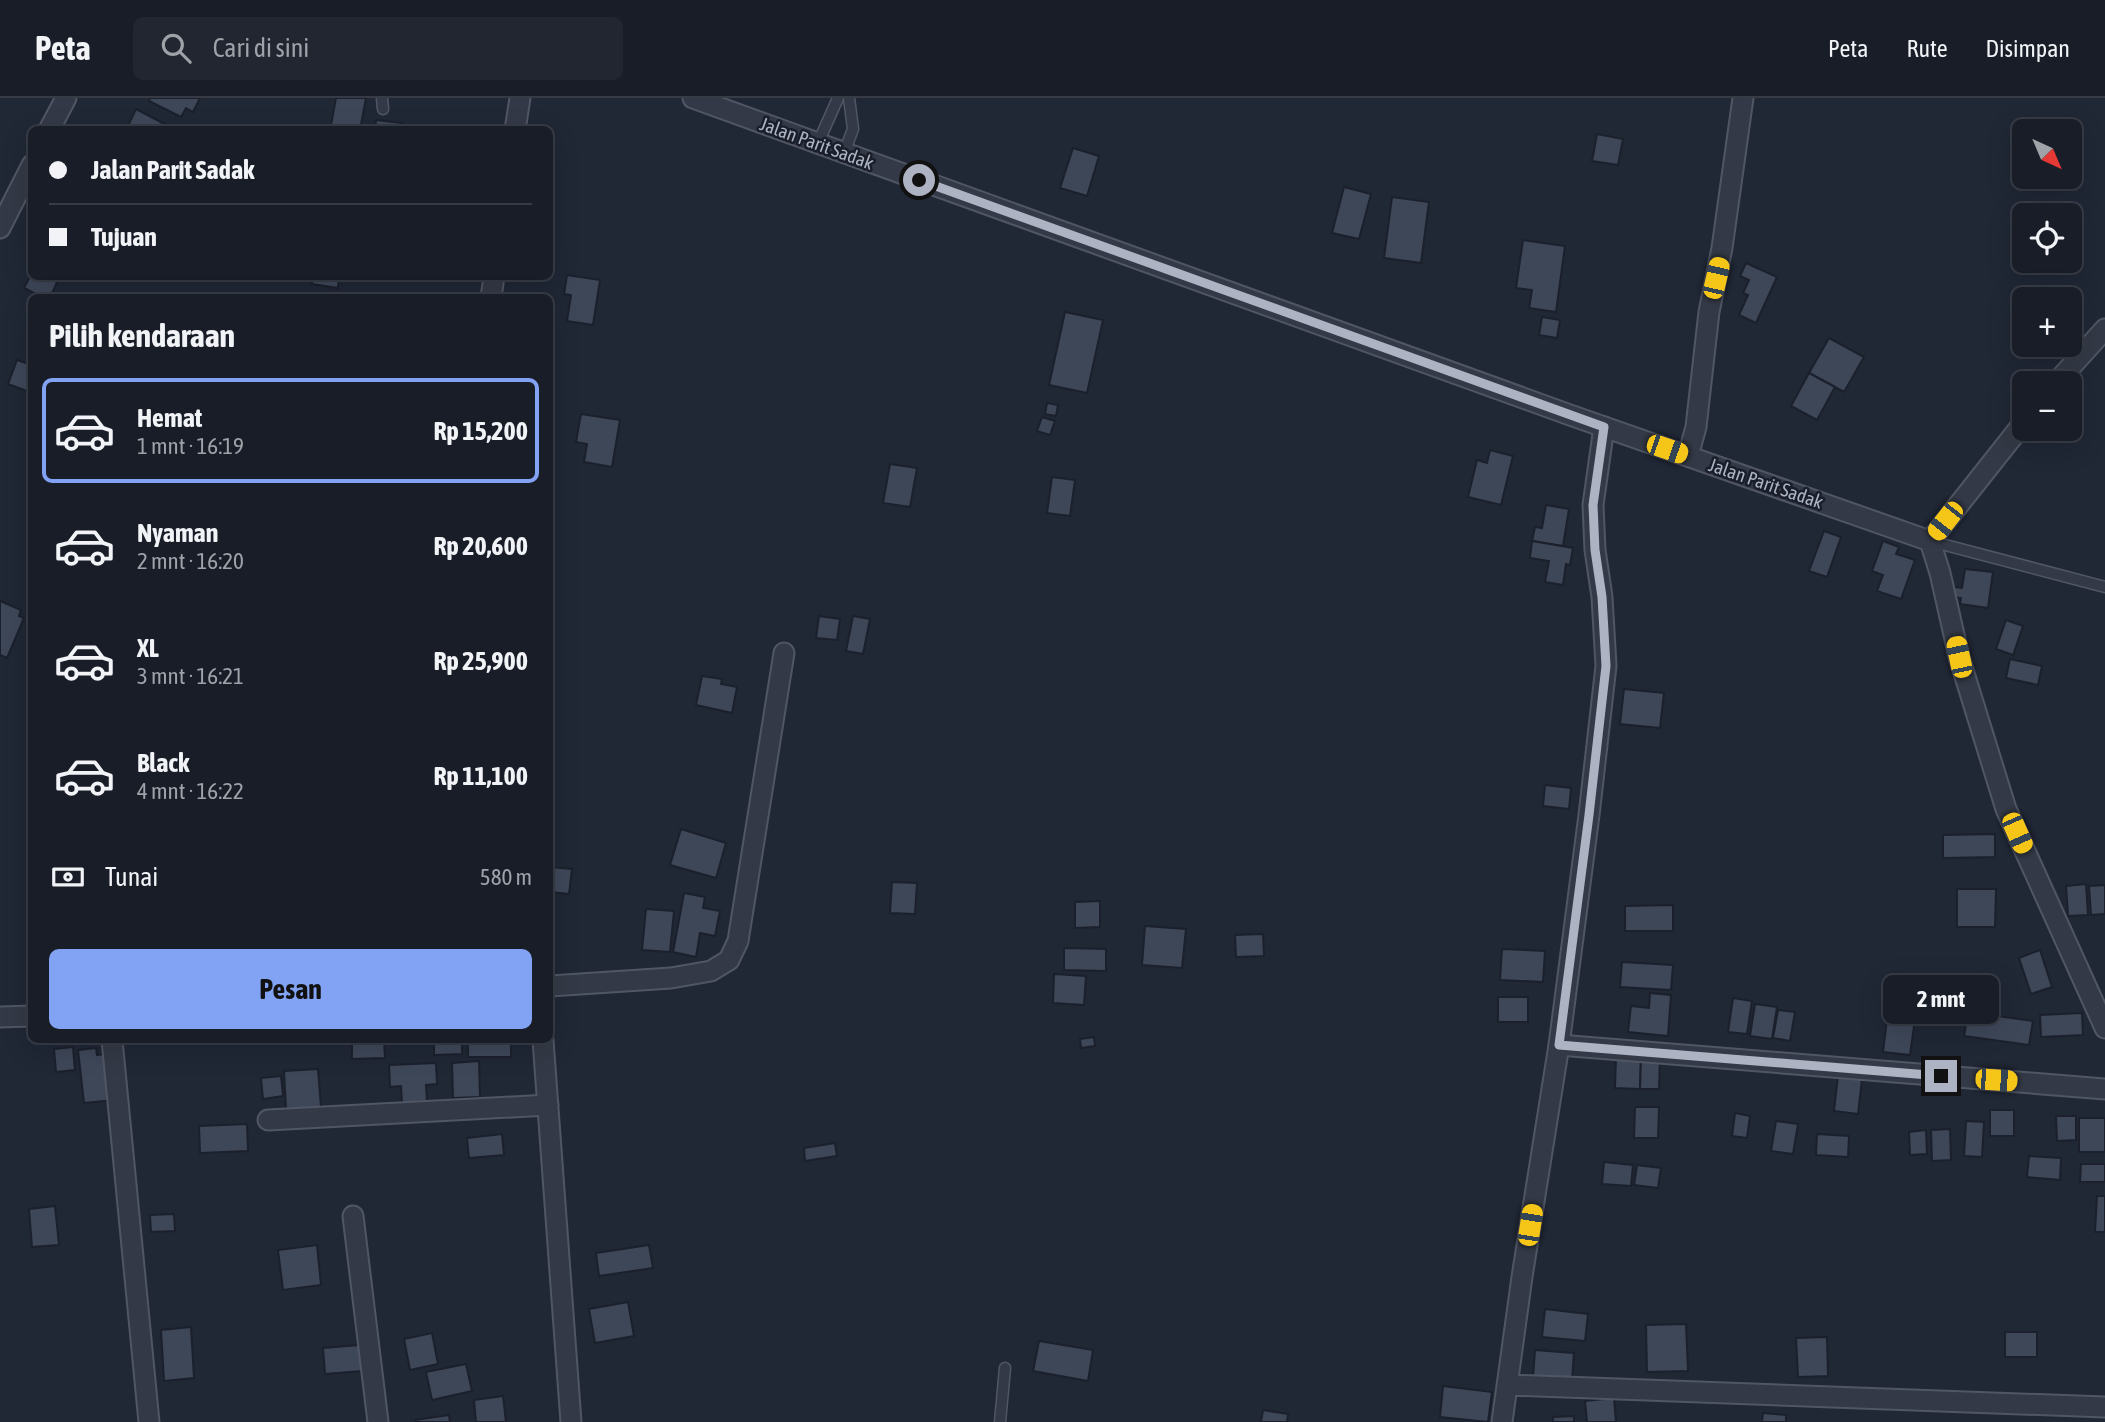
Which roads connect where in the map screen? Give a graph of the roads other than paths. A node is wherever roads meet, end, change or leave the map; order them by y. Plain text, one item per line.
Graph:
1 (66, 98) edge
2 (520, 98) edge
3 (838, 98) edge
4 (849, 98) edge
5 (1743, 98) edge
6 (703, 100) edge
7 (51, 126) edge
8 (516, 126) edge
9 (818, 143) junction
10 (844, 153) junction
11 (28, 173) edge
12 (0, 228) edge
13 (2105, 329) edge
14 (2067, 371) edge
15 (1604, 427) junction
16 (2012, 437) edge
17 (1692, 442) junction
18 (1930, 541) junction
19 (2105, 587) edge
20 (784, 653) dead end
21 (553, 986) edge
22 (28, 1016) edge
23 (0, 1017) edge
24 (2105, 1028) edge
25 (112, 1043) edge
26 (543, 1043) edge
27 (1559, 1045) junction
28 (2105, 1088) edge
29 (548, 1105) junction
30 (268, 1120) dead end
31 (353, 1216) dead end
32 (1005, 1367) dead end
33 (1508, 1385) junction
34 (2105, 1407) edge
35 (149, 1422) edge
36 (378, 1422) edge
37 (571, 1422) edge
38 (1000, 1422) edge
39 (1502, 1422) edge

1 - 7 street
2 - 8 street
3 - 9 lane
4 - 10 lane
5 - 17 street
6 - 9 street, Jalan Parit Sadak
9 - 10 street, Jalan Parit Sadak
10 - 15 street, Jalan Parit Sadak
11 - 12 street
13 - 14 street
15 - 17 street, Jalan Parit Sadak
15 - 27 street
16 - 18 street
17 - 18 street, Jalan Parit Sadak
18 - 19 lane
18 - 24 street
20 - 21 street
22 - 23 street
25 - 35 street
26 - 29 street
27 - 28 street
27 - 33 street
29 - 30 street
29 - 37 street
31 - 36 street
32 - 38 lane
33 - 34 street
33 - 39 street

